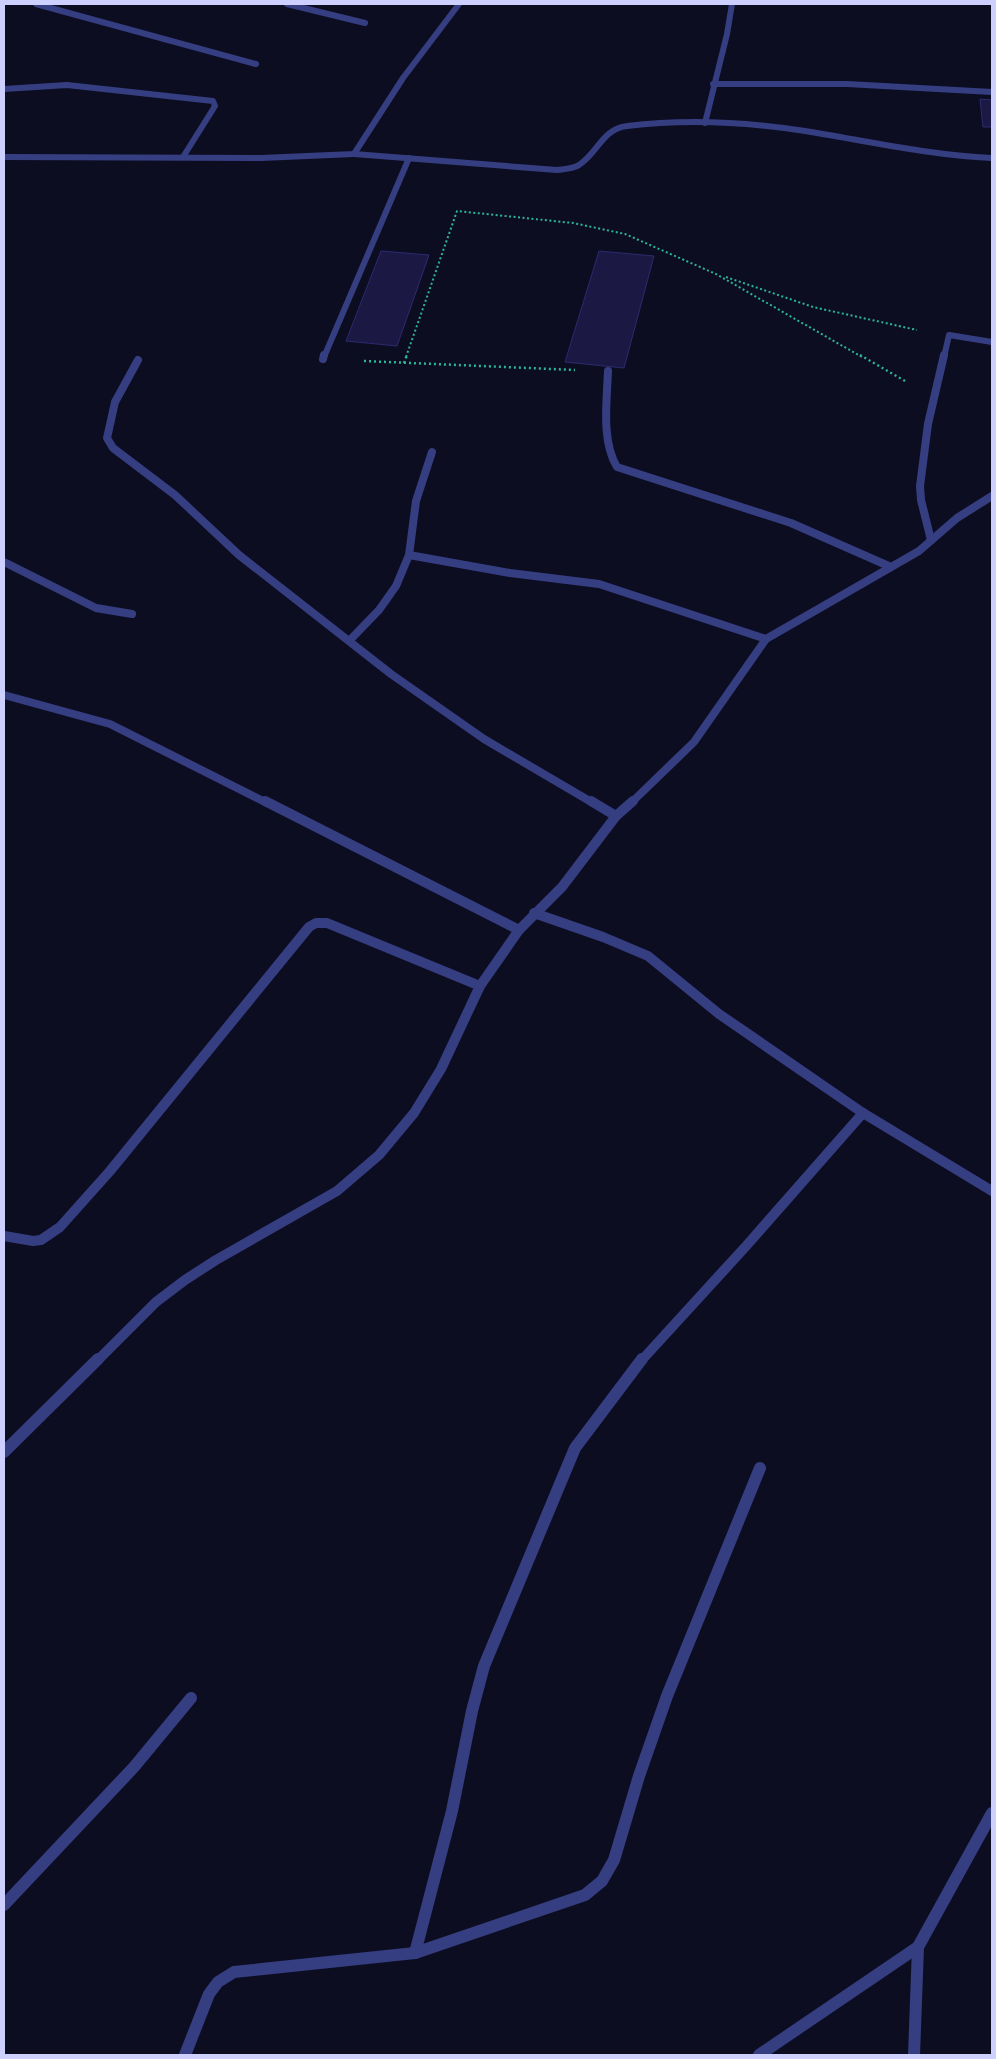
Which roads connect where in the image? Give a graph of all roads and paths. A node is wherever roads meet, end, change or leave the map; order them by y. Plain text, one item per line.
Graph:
1 (36, 4) edge
2 (287, 4) edge
3 (459, 4) edge
4 (732, 4) edge
5 (365, 23) dead end
6 (256, 64) dead end
7 (713, 84) junction
8 (4, 89) edge
9 (992, 92) edge
10 (705, 123) junction
11 (354, 154) junction
12 (4, 157) edge
13 (183, 157) junction
14 (409, 158) junction
15 (992, 158) edge
16 (716, 274) junction
17 (949, 335) junction
18 (992, 342) edge
19 (323, 359) dead end
20 (138, 360) dead end
21 (364, 362) dead end
22 (404, 363) junction
23 (608, 371) joint
24 (933, 398) junction
25 (432, 452) dead end
26 (992, 496) edge
27 (931, 540) junction
28 (409, 555) junction
29 (4, 562) edge
30 (891, 567) junction
31 (132, 614) dead end
32 (766, 639) junction
33 (350, 640) junction
34 (4, 695) edge
35 (616, 816) junction
36 (534, 913) junction
37 (519, 930) junction
38 (480, 986) junction
39 (864, 1113) junction
40 (992, 1191) edge
41 (4, 1236) edge
42 (4, 1452) edge
43 (760, 1468) dead end
44 (191, 1698) dead end
45 (992, 1813) edge
46 (4, 1905) edge
47 (918, 1947) junction
48 (415, 1953) junction
49 (185, 2055) edge
50 (759, 2055) edge
51 (914, 2055) edge

1 - 6 street
2 - 5 street
3 - 11 street
4 - 7 street
7 - 9 street
7 - 10 street
8 - 13 street
10 - 14 street
10 - 15 street
11 - 13 street
11 - 14 street
12 - 13 street
14 - 19 street
16 - 17 path
16 - 22 path
16 - 24 path
17 - 18 street
17 - 24 street
20 - 33 street
21 - 22 path
22 - 23 path
23 - 30 street
24 - 27 street
25 - 28 street
26 - 27 street
27 - 30 street
28 - 32 street
28 - 33 street
29 - 31 street
30 - 32 street
32 - 35 street
33 - 35 street
34 - 37 street
35 - 36 street
36 - 37 street
36 - 39 street
37 - 38 street
38 - 41 street
38 - 42 street
39 - 40 street
39 - 48 street
43 - 48 street
44 - 46 street
45 - 47 street
47 - 50 street
47 - 51 street
48 - 49 street

